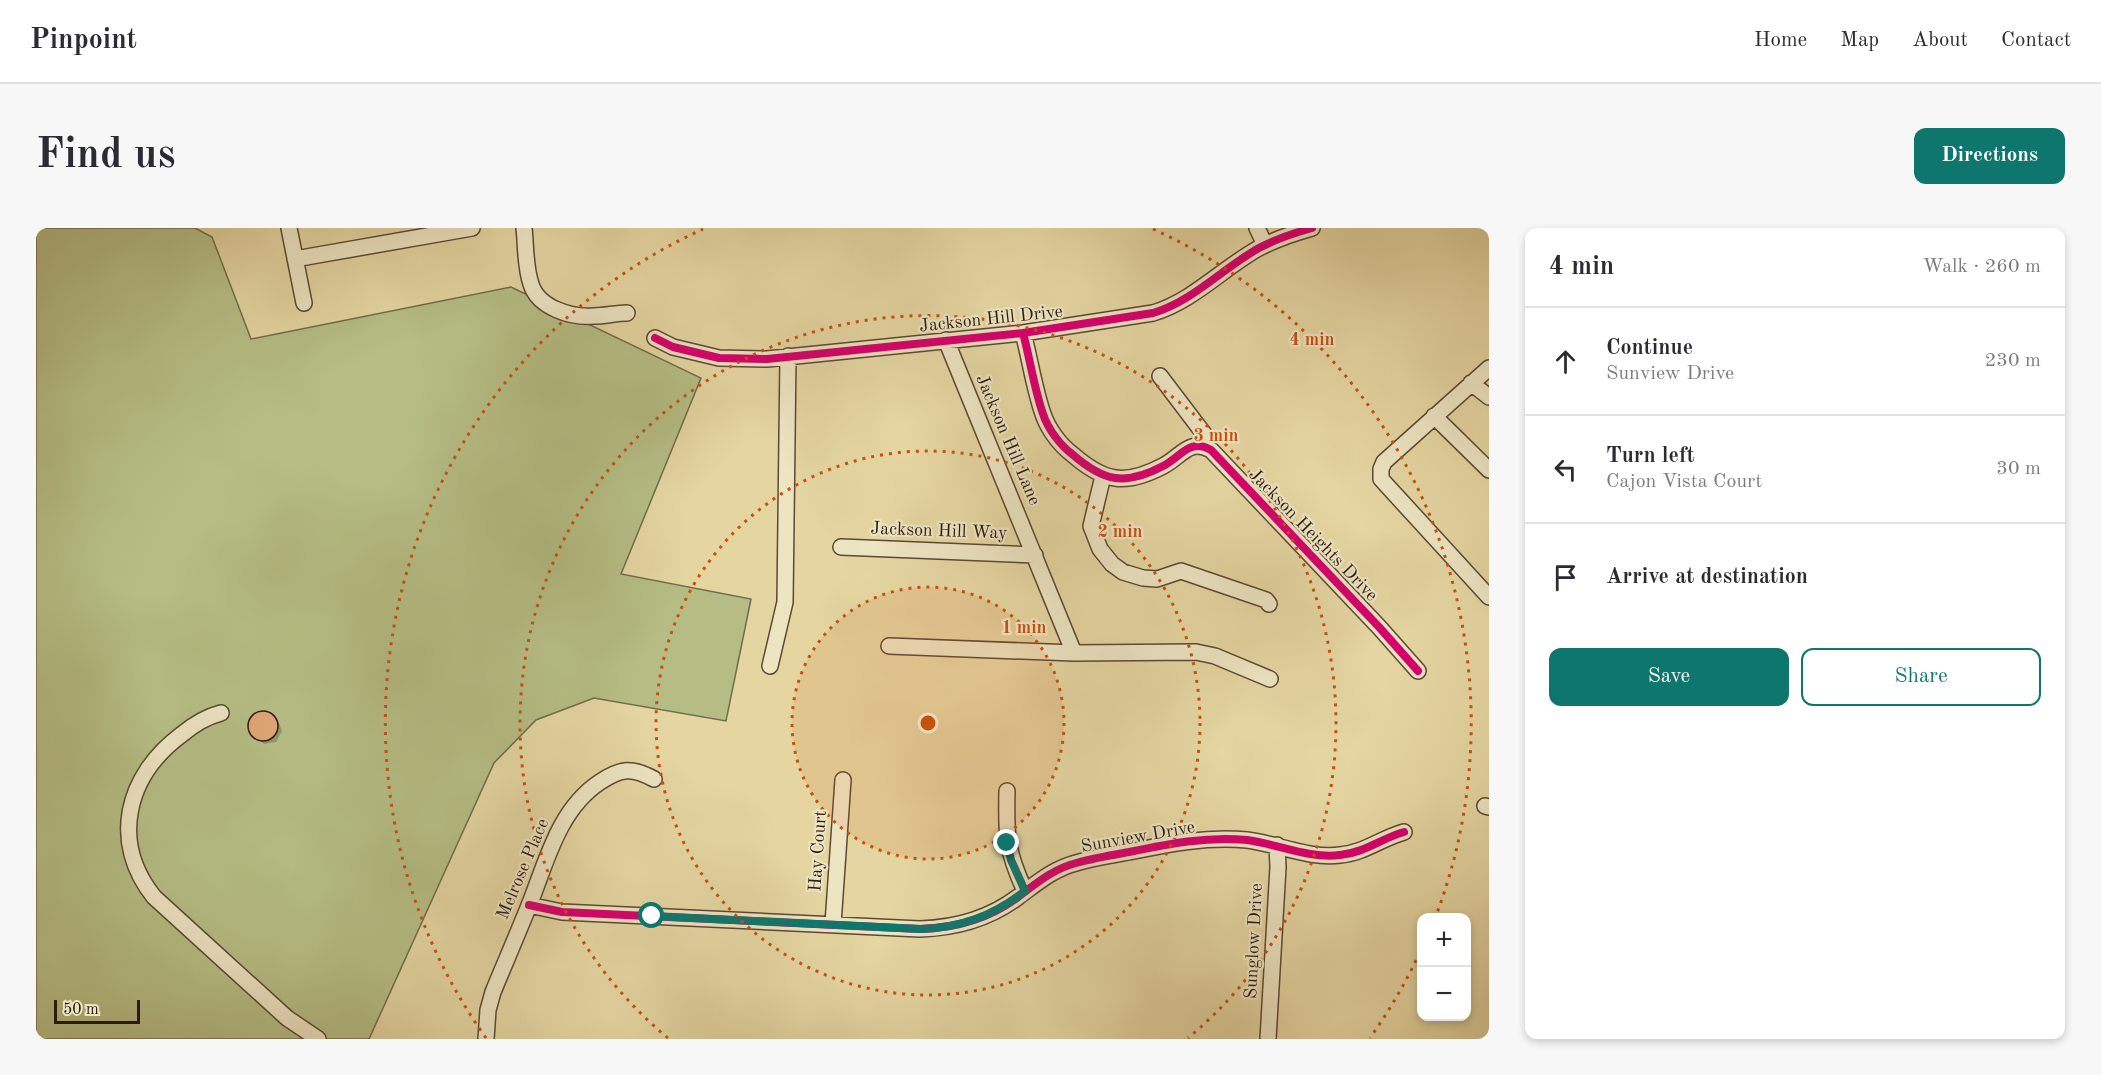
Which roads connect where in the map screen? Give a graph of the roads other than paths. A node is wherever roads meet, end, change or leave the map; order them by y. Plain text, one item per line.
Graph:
1 (289, 228) edge
2 (472, 228) edge
3 (524, 228) edge
4 (1257, 228) edge
5 (1312, 228) edge
6 (1265, 245) junction
7 (295, 259) junction
8 (304, 303) dead end
9 (627, 312) dead end
10 (1023, 333) junction
11 (655, 338) dead end
12 (946, 340) junction
13 (788, 357) junction
14 (1489, 368) edge
15 (1160, 376) dead end
16 (1471, 383) junction
17 (1489, 397) edge
18 (1434, 416) junction
19 (1202, 445) junction
20 (1489, 470) edge
21 (1103, 476) junction
22 (841, 547) dead end
23 (1035, 555) junction
24 (1489, 597) edge
25 (1269, 604) dead end
26 (889, 646) dead end
27 (1074, 653) junction
28 (770, 666) dead end
29 (1418, 671) dead end
30 (1270, 679) dead end
31 (221, 712) dead end
32 (654, 779) dead end
33 (843, 780) dead end
34 (1007, 791) dead end
35 (1404, 832) dead end
36 (1277, 845) junction
37 (1025, 891) junction
38 (529, 905) junction
39 (833, 924) junction
40 (318, 1039) edge
41 (486, 1039) edge
42 (1268, 1039) edge

1 - 7 street
2 - 7 street
3 - 9 street
4 - 6 street
5 - 6 street, Jackson Hill Drive
6 - 10 street, Jackson Hill Drive
7 - 8 street
10 - 12 street, Jackson Hill Drive
10 - 21 street
11 - 13 street, Jackson Hill Drive
12 - 13 street, Jackson Hill Drive
12 - 23 street, Jackson Hill Lane
13 - 28 street
14 - 16 street
15 - 19 street
16 - 17 street
16 - 18 street
18 - 20 street
18 - 24 street
19 - 21 street
19 - 29 street, Jackson Heights Drive
21 - 25 street
22 - 23 street, Jackson Hill Way
23 - 27 street, Jackson Hill Lane
26 - 27 street
27 - 30 street
31 - 40 street
32 - 38 street, Melrose Place
33 - 39 street, Hay Court
34 - 37 street
35 - 36 street, Sunview Drive
36 - 37 street, Sunview Drive
36 - 42 street, Sunglow Drive
37 - 39 street, Sunview Drive
38 - 39 street, Sunview Drive
38 - 41 street, Melrose Place

